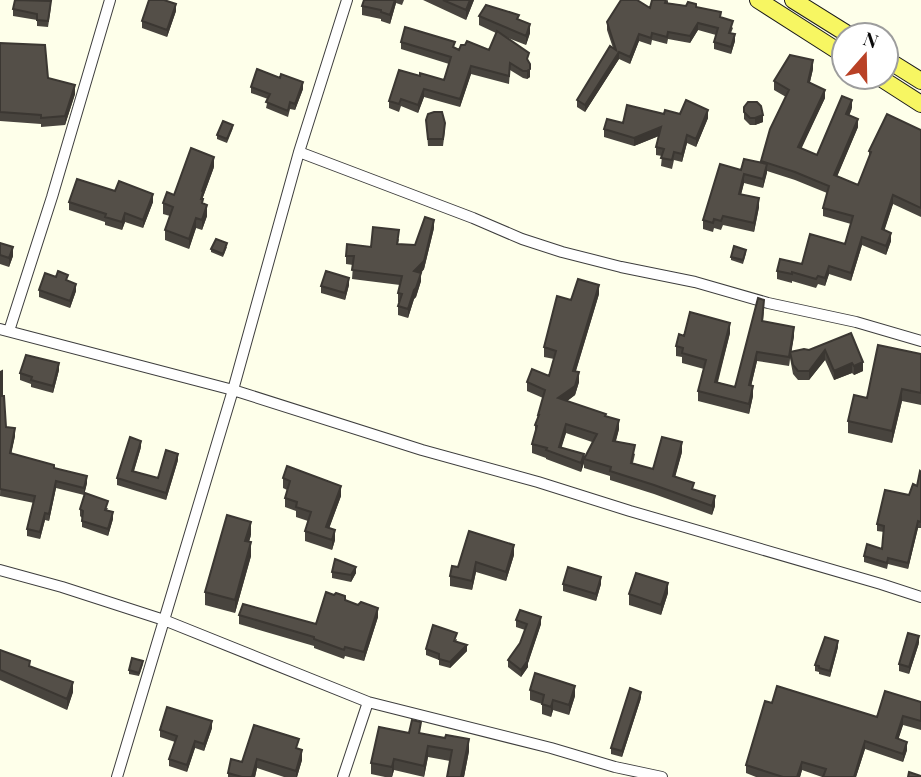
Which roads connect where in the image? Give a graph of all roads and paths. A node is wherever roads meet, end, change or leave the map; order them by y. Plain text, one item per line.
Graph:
1 (110, 0) edge
2 (347, 0) edge
3 (758, 0) edge
4 (793, 0) edge
5 (830, 23) edge
6 (830, 46) edge
7 (900, 68) edge
8 (921, 81) edge
9 (900, 90) edge
10 (921, 104) edge
11 (299, 152) junction
12 (4, 330) edge
13 (921, 341) edge
14 (233, 390) junction
15 (0, 570) edge
16 (921, 597) edge
17 (164, 620) junction
18 (368, 702) junction
19 (117, 777) edge
20 (343, 777) edge
21 (662, 777) edge

1 - 12 street
2 - 11 street
3 - 6 main road
4 - 5 main road
7 - 8 main road
9 - 10 main road
11 - 13 street
11 - 14 street
12 - 14 street
14 - 16 street
14 - 17 street
15 - 17 street
17 - 18 street
17 - 19 street
18 - 20 street
18 - 21 street

